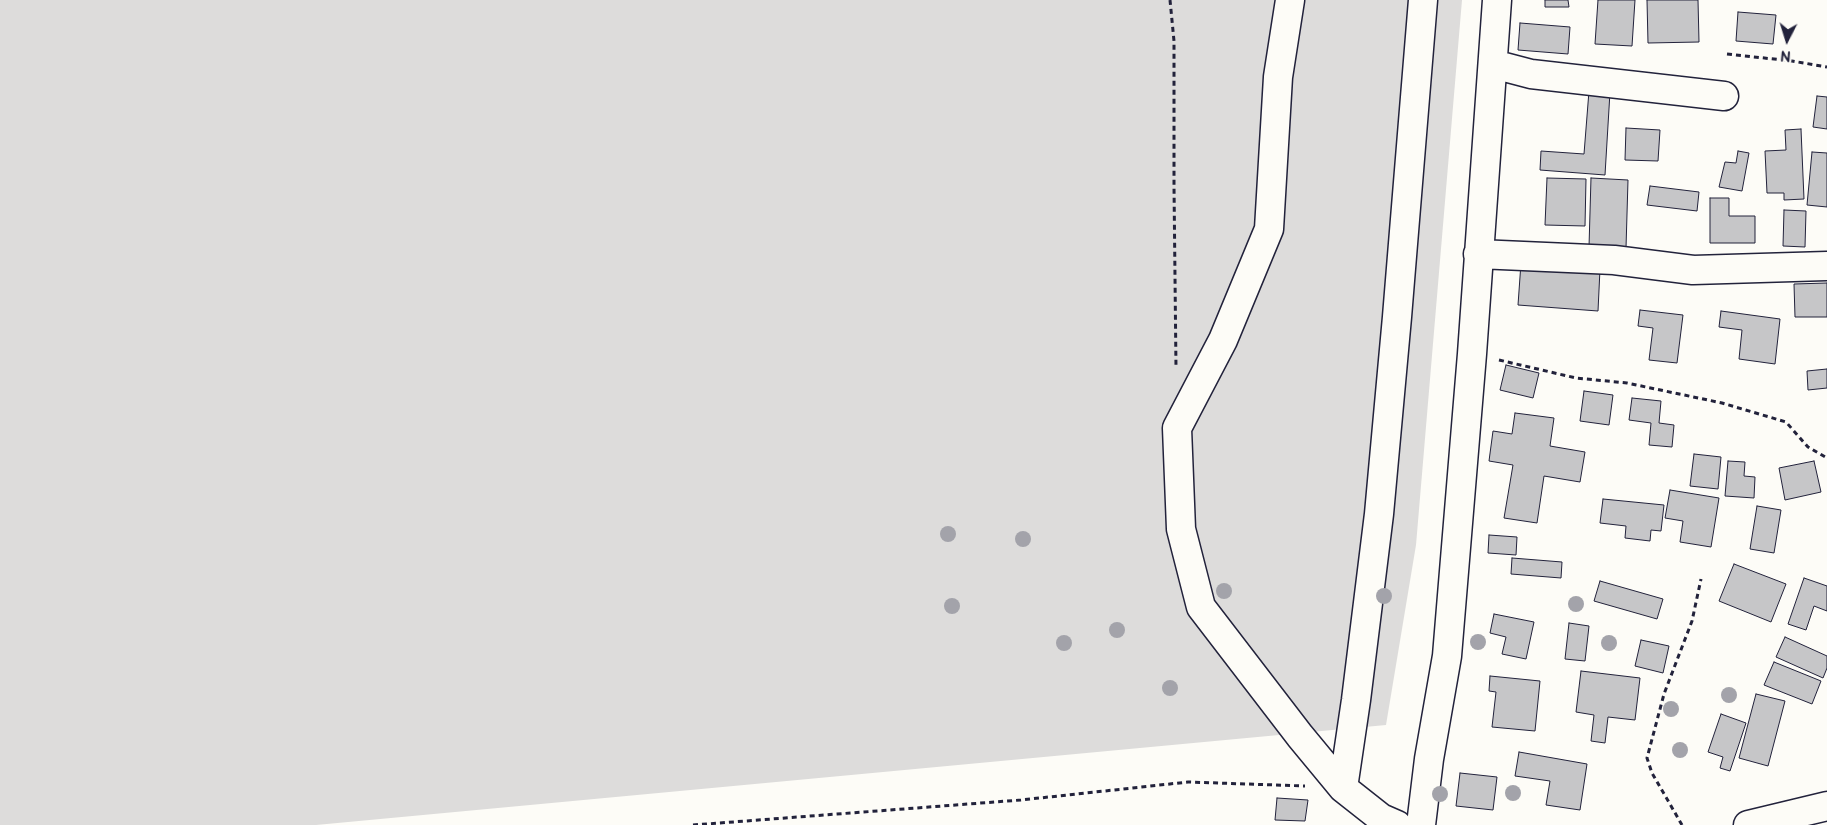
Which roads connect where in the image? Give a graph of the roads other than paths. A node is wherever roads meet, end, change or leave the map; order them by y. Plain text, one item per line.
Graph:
1 (1290, 0) edge
2 (1424, 0) edge
3 (1498, 0) edge
4 (1493, 64) junction
5 (1724, 96) dead end
6 (1478, 254) junction
7 (1827, 266) edge
8 (1343, 788) junction
9 (1827, 806) edge
10 (1397, 825) edge
11 (1421, 825) edge
12 (1748, 825) edge

1 - 8 street
2 - 8 street
3 - 4 street
4 - 5 street
4 - 6 street
6 - 7 street
6 - 11 street
8 - 10 street
9 - 12 street

